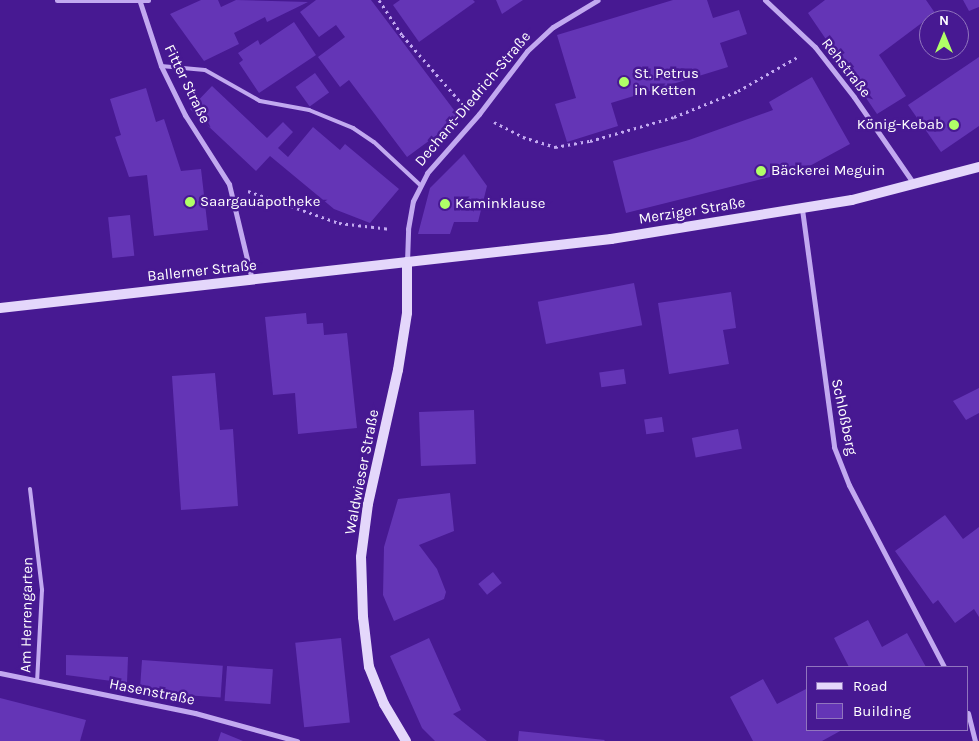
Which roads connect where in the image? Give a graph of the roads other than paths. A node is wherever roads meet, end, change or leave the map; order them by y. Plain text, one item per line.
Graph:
1 (57, 0) edge
2 (148, 0) edge
3 (598, 0) edge
4 (765, 0) edge
5 (140, 2) junction
6 (161, 66) junction
7 (978, 168) edge
8 (420, 184) junction
9 (914, 185) junction
10 (802, 209) junction
11 (407, 262) junction
12 (252, 280) junction
13 (0, 308) edge
14 (30, 489) dead end
15 (943, 666) edge
16 (0, 673) edge
17 (37, 681) junction
18 (969, 717) edge
19 (402, 739) edge
20 (297, 741) edge
21 (975, 741) edge

1 - 5 street
2 - 5 street
3 - 8 street, Dechant-Diedrich-Straße
4 - 9 street, Rehstraße
5 - 6 street, Fitter Straße
6 - 8 lane, Dechant-Diedrich-Straße
6 - 12 street, Fitter Straße
7 - 9 main road, Merziger Straße
8 - 11 street, Dechant-Diedrich-Straße
9 - 10 main road, Merziger Straße
10 - 11 main road, Merziger Straße
10 - 15 street, Schloßberg
11 - 12 main road, Ballerner Straße
11 - 19 main road, Waldwieser Straße
12 - 13 main road, Ballerner Straße
14 - 17 lane, Am Herrengarten
16 - 17 street, Hasenstraße
17 - 20 street, Hasenstraße
18 - 21 street

